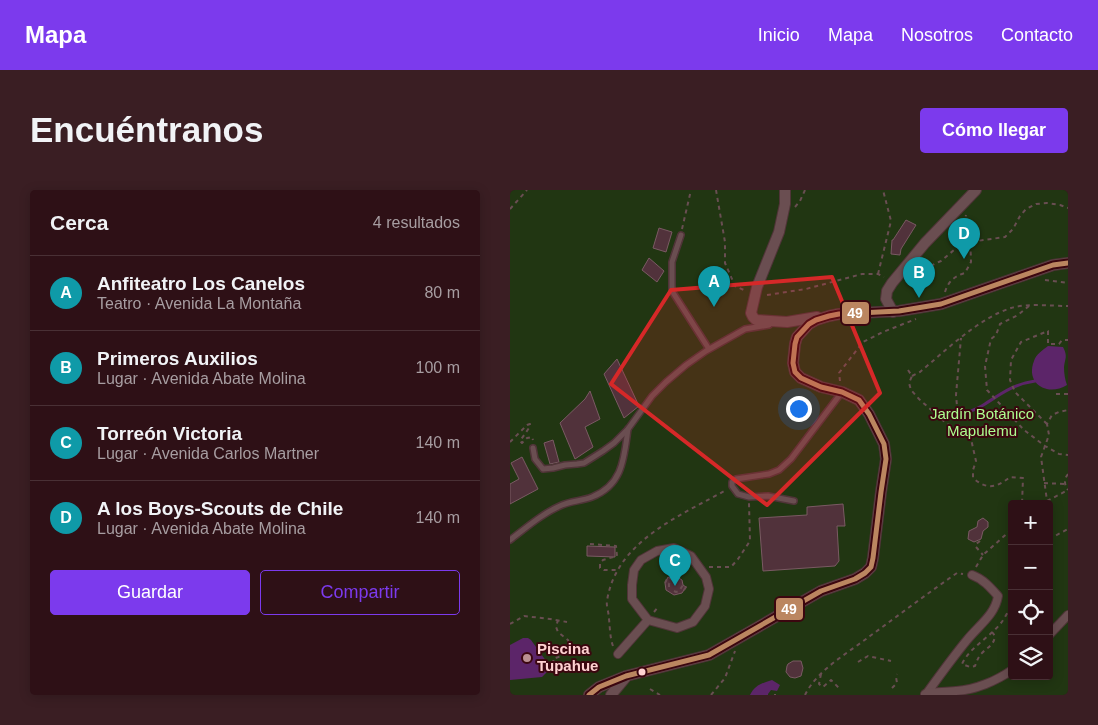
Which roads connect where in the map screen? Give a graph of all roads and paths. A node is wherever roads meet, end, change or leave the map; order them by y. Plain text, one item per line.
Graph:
1 (527, 190) edge
2 (691, 190) edge
3 (716, 190) edge
4 (785, 190) edge
5 (883, 190) edge
6 (976, 190) edge
7 (1068, 208) edge
8 (510, 209) edge
9 (966, 214) dead end
10 (680, 234) joint
11 (970, 242) junction
12 (1068, 263) edge
13 (878, 274) junction
14 (892, 283) junction
15 (755, 296) junction
16 (941, 304) junction
17 (1029, 306) junction
18 (1068, 306) edge
19 (893, 312) junction
20 (828, 316) junction
21 (787, 322) junction
22 (888, 330) dead end
23 (961, 338) junction
24 (1068, 340) edge
25 (709, 349) junction
26 (908, 370) dead end
27 (912, 376) junction
28 (841, 388) junction
29 (1056, 394) dead end
30 (1068, 394) edge
31 (1068, 410) edge
32 (1047, 424) junction
33 (959, 428) junction
34 (628, 429) junction
35 (510, 442) edge
36 (1045, 446) junction
37 (533, 448) joint
38 (1068, 455) edge
39 (1068, 474) edge
40 (1044, 483) junction
41 (1065, 484) junction
42 (1068, 490) edge
43 (749, 497) junction
44 (1022, 500) edge
45 (1047, 500) edge
46 (1049, 500) edge
47 (794, 501) dead end
48 (1068, 529) edge
49 (1008, 533) edge
50 (1053, 537) edge
51 (510, 540) edge
52 (980, 540) dead end
53 (590, 544) dead end
54 (983, 555) junction
55 (699, 566) junction
56 (617, 570) dead end
57 (972, 575) junction
58 (665, 583) dead end
59 (670, 589) dead end
60 (674, 591) dead end
61 (682, 593) dead end
62 (1008, 612) edge
63 (1068, 616) edge
64 (558, 620) junction
65 (648, 620) junction
66 (567, 622) dead end
67 (510, 624) edge
68 (1053, 631) edge
69 (992, 632) junction
70 (741, 638) junction
71 (618, 654) dead end
72 (891, 661) dead end
73 (858, 662) dead end
74 (554, 664) dead end
75 (554, 668) dead end
76 (553, 672) dead end
77 (1008, 672) edge
78 (821, 674) junction
79 (897, 674) dead end
80 (626, 676) junction
81 (839, 688) dead end
82 (892, 688) dead end
83 (650, 689) dead end
84 (925, 694) edge
85 (589, 695) edge
86 (611, 695) edge
87 (660, 695) edge
88 (711, 695) edge
89 (805, 695) edge

1 - 8 path
2 - 10 path
3 - 15 path
4 - 15 street
5 - 13 path
6 - 14 street
7 - 11 path
9 - 11 path
10 - 25 lane
11 - 14 path
11 - 16 path
12 - 16 street
13 - 14 path
13 - 15 path
14 - 19 street
15 - 21 street
16 - 19 street
17 - 18 path
17 - 23 path
17 - 36 path
19 - 20 street
20 - 21 street
20 - 28 street
21 - 25 lane
22 - 28 path
23 - 27 path
23 - 33 path
24 - 32 path
25 - 34 lane
26 - 27 path
27 - 33 path
28 - 43 lane
28 - 70 street
29 - 30 path
31 - 32 path
32 - 36 path
33 - 44 path
34 - 37 lane
34 - 51 lane
35 - 37 path
36 - 38 path
36 - 40 path
39 - 41 path
40 - 41 path
40 - 45 path
41 - 42 path
42 - 46 path
43 - 47 lane
43 - 55 path
48 - 50 path
49 - 54 path
52 - 54 path
53 - 56 path
54 - 57 path
55 - 65 street
55 - 65 street
57 - 78 path
57 - 84 street
58 - 59 path
60 - 61 path
62 - 69 path
63 - 68 street
64 - 66 path
64 - 67 path
64 - 74 path
65 - 71 street
69 - 69 path
70 - 80 street
70 - 88 path
72 - 73 path
75 - 76 path
77 - 84 street
78 - 81 path
78 - 89 path
79 - 82 path
80 - 85 street
80 - 86 street
83 - 87 path

